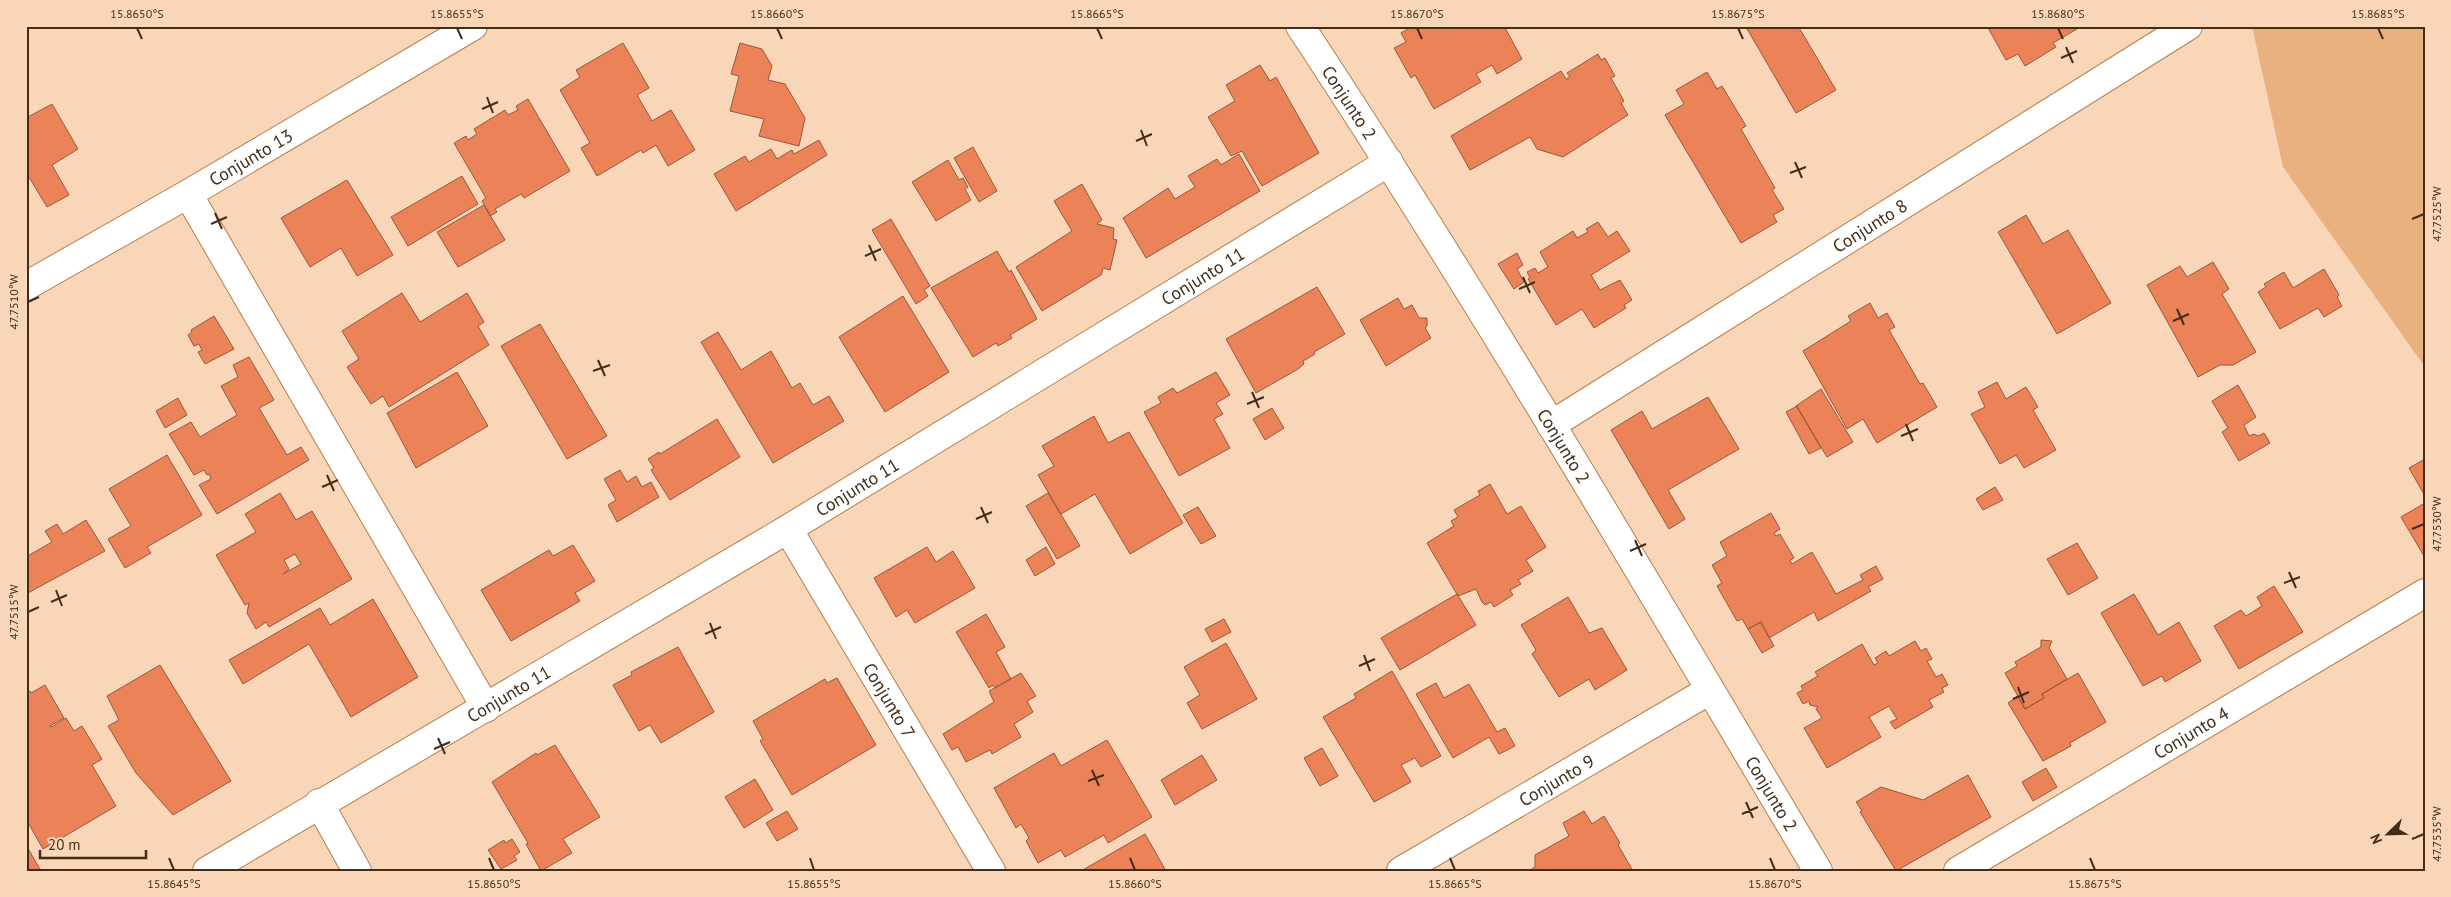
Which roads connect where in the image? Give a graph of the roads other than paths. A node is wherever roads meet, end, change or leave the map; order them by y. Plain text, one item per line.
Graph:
1 (473, 26) edge
2 (1300, 26) edge
3 (2188, 26) edge
4 (1389, 162) junction
5 (188, 194) junction
6 (26, 286) edge
7 (1552, 425) junction
8 (788, 529) junction
9 (2425, 593) edge
10 (1710, 690) junction
11 (486, 708) junction
12 (319, 803) junction
13 (207, 871) edge
14 (357, 871) edge
15 (991, 871) edge
16 (1401, 871) edge
17 (1818, 871) edge
18 (1958, 871) edge

1 - 5 street, Conjunto 13
2 - 4 street, Conjunto 2
3 - 7 street, Conjunto 8
4 - 7 street, Conjunto 2
4 - 8 street, Conjunto 11
5 - 6 street, Conjunto 13
5 - 11 street
7 - 10 street, Conjunto 2
8 - 11 street, Conjunto 11
8 - 15 street, Conjunto 7
9 - 18 street, Conjunto 4
10 - 16 street, Conjunto 9
10 - 17 street, Conjunto 2
11 - 12 street, Conjunto 11
12 - 13 street, Conjunto 11
12 - 14 street

